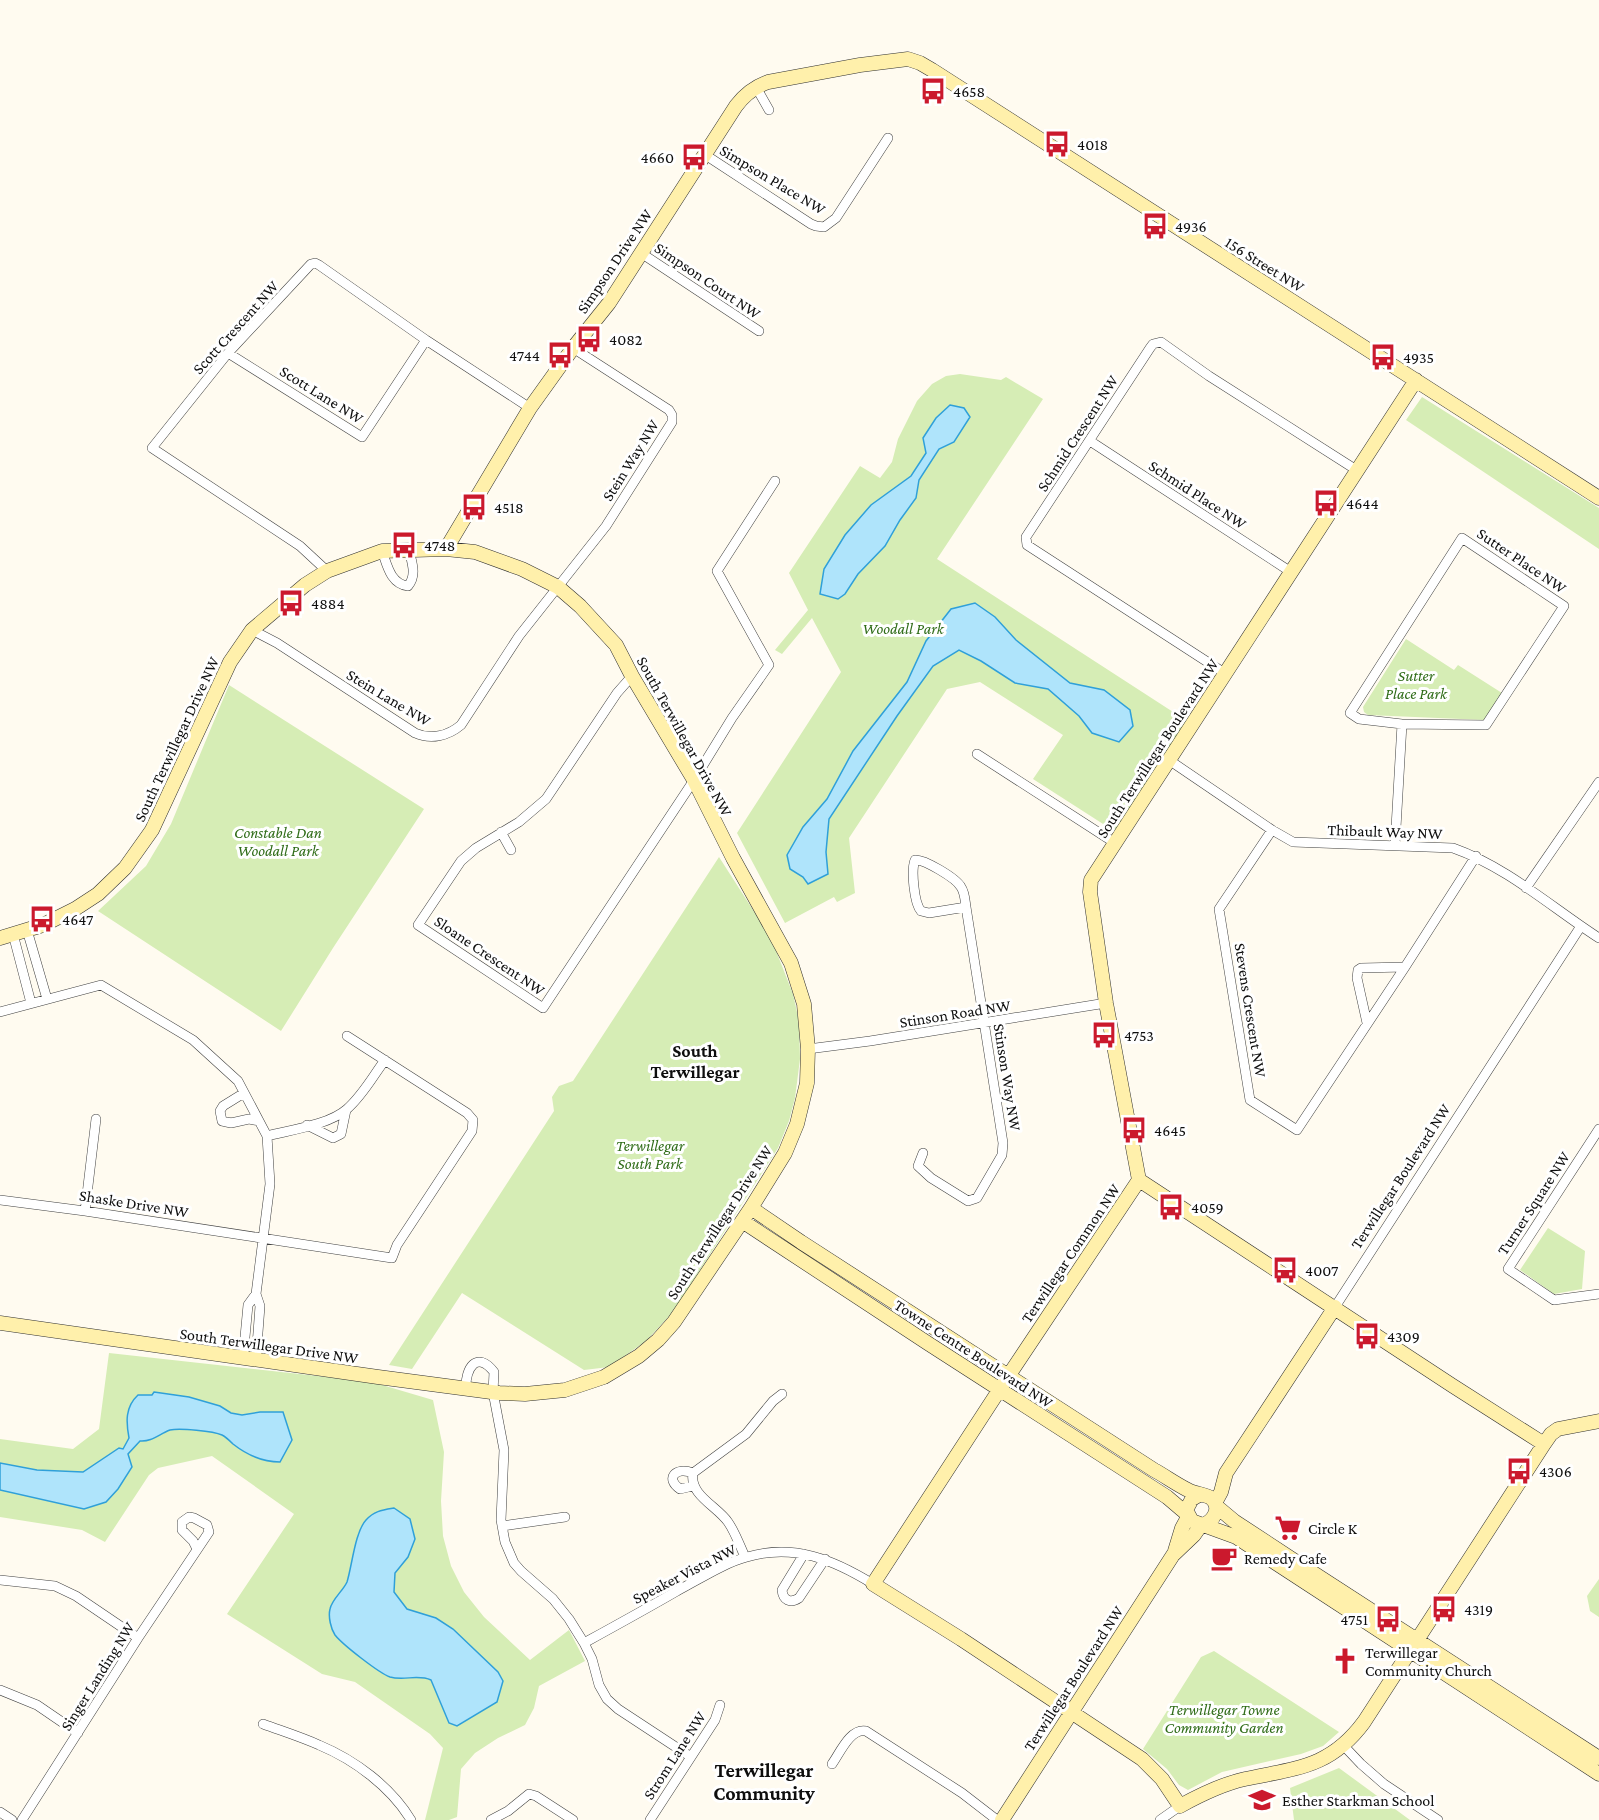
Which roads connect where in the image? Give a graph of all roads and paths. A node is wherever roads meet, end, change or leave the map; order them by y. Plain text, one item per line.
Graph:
1 (913, 60) joint
2 (756, 87) junction
3 (769, 110) dead end
4 (888, 138) dead end
5 (704, 154) junction
6 (641, 253) junction
7 (759, 332) dead end
8 (426, 340) junction
9 (573, 348) junction
10 (228, 353) junction
11 (1416, 380) junction
12 (530, 408) junction
13 (1090, 441) junction
14 (1358, 471) junction
15 (775, 481) dead end
16 (1599, 498) edge
17 (446, 549) junction
18 (382, 550) junction
19 (409, 550) junction
20 (327, 571) junction
21 (1291, 572) junction
22 (558, 587) junction
23 (252, 630) junction
24 (1227, 674) junction
25 (632, 676) junction
26 (1402, 724) junction
27 (977, 754) dead end
28 (1169, 760) junction
29 (694, 780) junction
30 (1599, 782) edge
31 (1272, 830) junction
32 (501, 832) junction
33 (1115, 843) junction
34 (1395, 845) junction
35 (511, 850) dead end
36 (1476, 856) junction
37 (1527, 888) junction
38 (966, 907) junction
39 (1581, 926) junction
40 (27, 930) junction
41 (6, 936) edge
42 (1599, 938) edge
43 (1405, 968) junction
44 (47, 999) junction
45 (1106, 1003) junction
46 (31, 1004) junction
47 (0, 1012) edge
48 (984, 1023) junction
49 (1367, 1023) junction
50 (347, 1036) dead end
51 (808, 1049) junction
52 (385, 1059) junction
53 (244, 1093) junction
54 (346, 1110) junction
55 (96, 1119) dead end
56 (259, 1121) junction
57 (307, 1125) junction
58 (1599, 1129) edge
59 (267, 1136) junction
60 (924, 1153) dead end
61 (1139, 1180) junction
62 (0, 1200) edge
63 (751, 1208) junction
64 (84, 1210) junction
65 (742, 1221) junction
66 (263, 1239) junction
67 (1599, 1294) edge
68 (1335, 1307) junction
69 (0, 1323) edge
70 (249, 1358) junction
71 (1009, 1375) junction
72 (466, 1389) junction
73 (999, 1390) junction
74 (493, 1392) junction
75 (782, 1394) dead end
76 (1599, 1421) edge
77 (1544, 1444) junction
78 (693, 1473) junction
79 (693, 1486) junction
80 (1208, 1500) junction
81 (1188, 1516) junction
82 (565, 1517) dead end
83 (1202, 1525) junction
84 (502, 1526) junction
85 (197, 1549) dead end
86 (804, 1554) junction
87 (1173, 1556) junction
88 (745, 1557) junction
89 (825, 1559) junction
90 (0, 1580) edge
91 (873, 1584) junction
92 (138, 1638) junction
93 (584, 1643) junction
94 (1413, 1645) junction
95 (0, 1690) edge
96 (720, 1705) dead end
97 (1071, 1711) junction
98 (263, 1724) dead end
99 (78, 1733) junction
100 (1343, 1745) junction
101 (691, 1757) junction
102 (1599, 1758) edge
103 (832, 1764) dead end
104 (1599, 1774) edge
105 (1180, 1806) junction
106 (0, 1812) edge
107 (503, 1817) edge
108 (12, 1820) edge
109 (22, 1820) edge
110 (411, 1820) edge
111 (491, 1820) edge
112 (573, 1820) edge
113 (650, 1820) edge
114 (997, 1820) edge
115 (1002, 1820) edge
116 (1160, 1820) edge
117 (1438, 1820) edge

1 - 2 street, Simpson Drive NW
1 - 11 street, 156 Street NW
2 - 3 street
2 - 5 street, Simpson Drive NW
4 - 5 street, Simpson Place NW
5 - 6 street, Simpson Drive NW
6 - 7 street, Simpson Court NW
6 - 9 street, Simpson Drive NW
8 - 10 street, Scott Crescent NW
8 - 10 street, Scott Lane NW
8 - 12 street, Scott Crescent NW
9 - 12 street, Simpson Drive NW
9 - 22 street, Stein Way NW
10 - 20 street, Scott Crescent NW
11 - 14 street, South Terwillegar Boulevard NW
11 - 16 street, 156 Street NW
12 - 17 street, Simpson Drive NW
13 - 14 street, Schmid Crescent NW
13 - 21 street, Schmid Place NW
13 - 24 street, Schmid Crescent NW
14 - 21 street, South Terwillegar Boulevard NW
15 - 29 street
17 - 19 street, South Terwillegar Drive NW
17 - 22 street, South Terwillegar Drive NW
18 - 19 street, South Terwillegar Drive NW
18 - 19 street
18 - 20 street, South Terwillegar Drive NW
20 - 23 street, South Terwillegar Drive NW
21 - 24 street, South Terwillegar Boulevard NW
22 - 23 street, Stein Lane NW
22 - 25 street, South Terwillegar Drive NW
23 - 40 street, South Terwillegar Drive NW
24 - 28 street, South Terwillegar Boulevard NW
25 - 29 street, South Terwillegar Drive NW
25 - 32 street, Sloane Crescent NW
26 - 26 street, Sutter Place NW
26 - 34 street
27 - 33 street
28 - 31 street, Thibault Way NW
28 - 33 street, South Terwillegar Boulevard NW
29 - 32 street, Sloane Crescent NW
29 - 51 street, South Terwillegar Drive NW
30 - 37 street
31 - 34 street, Thibault Way NW
31 - 49 street, Stevens Crescent NW
32 - 35 street
33 - 45 street, South Terwillegar Boulevard NW
34 - 36 street, Thibault Way NW
36 - 37 street, Thibault Way NW
36 - 43 street, Stevens Crescent NW
37 - 39 street, Thibault Way NW
38 - 38 street, Stinson Way NW
38 - 48 street, Stinson Way NW
39 - 42 street, Thibault Way NW
39 - 68 street, Terwillegar Boulevard NW
40 - 41 street, South Terwillegar Drive NW
40 - 44 street
41 - 46 street
43 - 49 street, Stevens Crescent NW
43 - 49 street
44 - 46 street
44 - 53 street
45 - 48 street, Stinson Road NW
45 - 61 street, South Terwillegar Boulevard NW
46 - 47 street
48 - 51 street, Stinson Road NW
48 - 60 street, Stinson Way NW
50 - 52 street
51 - 63 street, South Terwillegar Drive NW
52 - 54 street
52 - 66 street, Shaske Drive NW
53 - 56 street
53 - 56 street
54 - 57 street
54 - 57 street
55 - 64 street
56 - 59 street
57 - 59 street
58 - 67 street, Turner Square NW
59 - 66 street
61 - 68 street, Terwillegar Common NW
61 - 71 street, Terwillegar Common NW
62 - 64 street, Shaske Drive NW
63 - 65 street, South Terwillegar Drive NW
63 - 71 street, Towne Centre Boulevard NW
64 - 66 street, Shaske Drive NW
65 - 73 street, Towne Centre Boulevard NW
65 - 74 street, South Terwillegar Drive NW
66 - 70 street
68 - 77 street, Terwillegar Common NW
68 - 80 street, Terwillegar Boulevard NW
69 - 70 street, South Terwillegar Drive NW
70 - 72 street, South Terwillegar Drive NW
71 - 73 street, Terwillegar Common NW
71 - 80 street, Towne Centre Boulevard NW
72 - 74 street, South Terwillegar Drive NW
72 - 74 street
73 - 81 street, Towne Centre Boulevard NW
73 - 91 street, Terwillegar Common NW
74 - 84 street
75 - 78 street
76 - 77 street
77 - 94 street
78 - 79 street
78 - 79 street
79 - 88 street
80 - 81 street
80 - 83 street
80 - 94 street, Towne Centre Boulevard NW
81 - 83 street
81 - 87 street, Terwillegar Boulevard NW
82 - 84 street
83 - 87 street, Terwillegar Boulevard NW
83 - 94 street, Towne Centre Boulevard NW
84 - 93 street
85 - 92 street, Singer Landing NW
86 - 88 street, Speaker Vista NW
86 - 89 street, Speaker Vista NW
86 - 89 street
87 - 97 street, Terwillegar Boulevard NW
88 - 93 street, Speaker Vista NW
89 - 91 street, Speaker Vista NW
90 - 92 street
91 - 97 street
92 - 99 street, Singer Landing NW
93 - 101 street
94 - 100 street
94 - 102 street, Towne Centre Boulevard NW
94 - 104 street, Towne Centre Boulevard NW
95 - 99 street
96 - 101 street, Strom Lane NW
97 - 105 street
97 - 115 street, Terwillegar Boulevard NW
98 - 110 street
99 - 109 street, Singer Landing NW
100 - 105 street
100 - 117 street
101 - 113 street, Strom Lane NW
103 - 114 street
105 - 116 street
106 - 108 street
107 - 111 street
107 - 112 street

